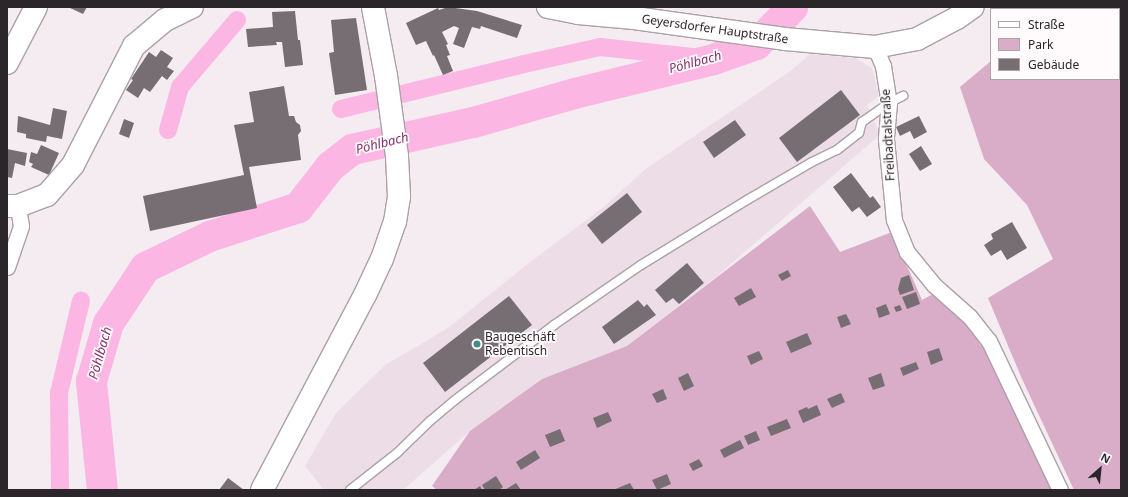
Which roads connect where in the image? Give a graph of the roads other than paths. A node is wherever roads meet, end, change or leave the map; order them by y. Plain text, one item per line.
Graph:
1 (36, 7) edge
2 (192, 7) edge
3 (372, 7) edge
4 (548, 7) edge
5 (973, 7) edge
6 (867, 46) junction
7 (7, 63) edge
8 (903, 96) dead end
9 (889, 103) junction
10 (12, 206) edge
11 (7, 267) edge
12 (262, 490) edge
13 (350, 490) edge
14 (1060, 490) edge

1 - 7 main road
2 - 10 main road
3 - 12 main road
4 - 6 main road, Geyersdorfer Hauptstraße
5 - 6 main road, Geyersdorfer Hauptstraße
6 - 9 street, Freibadtalstraße
8 - 9 lane
9 - 13 lane
9 - 14 street, Freibadtalstraße
10 - 11 street

